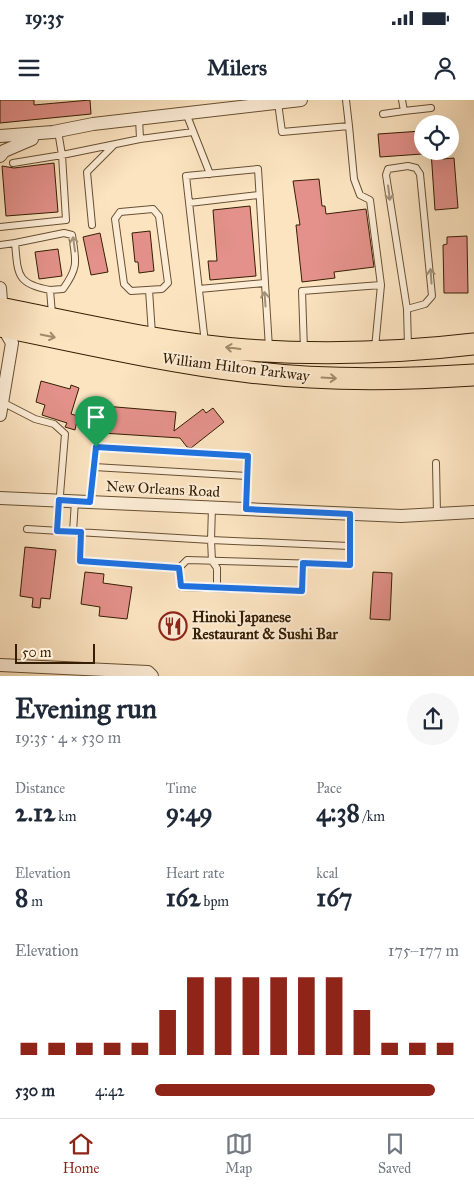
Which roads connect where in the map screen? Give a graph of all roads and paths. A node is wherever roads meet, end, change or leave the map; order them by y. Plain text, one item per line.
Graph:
1 (301, 100) edge
2 (346, 100) edge
3 (402, 100) edge
4 (278, 103) junction
5 (431, 108) dead end
6 (404, 111) junction
7 (186, 113) junction
8 (383, 114) dead end
9 (139, 118) junction
10 (349, 126) junction
11 (55, 131) junction
12 (194, 132) junction
13 (0, 136) edge
14 (140, 139) junction
15 (115, 144) junction
16 (62, 155) junction
17 (0, 156) edge
18 (13, 163) dead end
19 (210, 174) junction
20 (259, 195) junction
21 (189, 203) junction
22 (92, 225) dead end
23 (0, 227) edge
24 (15, 243) junction
25 (0, 246) edge
26 (264, 283) junction
27 (381, 285) junction
28 (199, 289) junction
29 (50, 290) junction
30 (149, 290) junction
31 (408, 309) junction
32 (1, 315) edge
33 (52, 318) junction
34 (153, 338) junction
35 (205, 344) junction
36 (474, 344) edge
37 (269, 350) junction
38 (408, 351) junction
39 (375, 352) junction
40 (304, 353) junction
41 (474, 375) edge
42 (395, 379) junction
43 (2, 402) junction
44 (0, 415) edge
45 (436, 463) dead end
46 (94, 467) junction
47 (247, 476) junction
48 (0, 498) edge
49 (59, 500) junction
50 (75, 501) junction
51 (90, 502) junction
52 (212, 507) junction
53 (246, 509) junction
54 (474, 512) edge
55 (350, 514) junction
56 (437, 514) junction
57 (26, 529) dead end
58 (57, 531) junction
59 (73, 532) junction
60 (81, 532) junction
61 (211, 540) junction
62 (349, 546) junction
63 (212, 560) junction
64 (303, 563) junction
65 (179, 568) junction
66 (217, 588) junction
67 (0, 665) edge
68 (107, 673) edge
69 (152, 676) edge

1 - 4 street
2 - 10 lane
3 - 6 lane
4 - 7 street
4 - 10 lane
5 - 6 lane
6 - 8 lane
7 - 9 street
7 - 12 lane
9 - 11 street
9 - 14 lane
10 - 27 lane
11 - 13 street
11 - 16 lane
11 - 17 street
12 - 14 lane
12 - 19 lane
14 - 15 lane
15 - 16 lane
15 - 22 lane
16 - 18 lane
16 - 23 lane
19 - 20 lane
19 - 21 lane
20 - 21 lane
20 - 26 lane
21 - 28 lane
24 - 25 lane
24 - 29 lane
29 -> 24 lane
26 - 28 lane
37 -> 26 lane
27 - 39 lane
27 - 40 lane
28 - 35 lane
29 - 33 lane
30 - 30 lane
30 - 34 lane
31 -> 31 lane
31 - 38 lane
32 - 33 highway, William Hilton Parkway
32 -> 42 highway, William Hilton Parkway
32 - 43 street
33 - 34 highway, William Hilton Parkway
34 - 35 highway, William Hilton Parkway
37 -> 35 highway, William Hilton Parkway
36 - 38 highway, William Hilton Parkway
37 - 40 highway, William Hilton Parkway
38 - 39 highway, William Hilton Parkway
38 - 42 highway
39 - 40 highway, William Hilton Parkway
41 - 42 highway, William Hilton Parkway
43 - 44 street
43 - 49 lane
45 - 56 lane
46 - 47 lane
46 - 47 lane
46 - 51 lane
47 - 53 lane
48 - 49 street, New Orleans Road
49 - 50 street, New Orleans Road
49 - 58 lane
50 - 51 street, New Orleans Road
50 - 59 lane
51 - 52 street, New Orleans Road
52 - 53 street, New Orleans Road
52 - 61 lane
53 - 55 street, New Orleans Road
54 - 56 street, New Orleans Road
55 - 56 street, New Orleans Road
55 - 62 lane
57 - 58 lane
58 - 59 lane
59 - 60 lane
60 - 61 lane
60 - 65 lane
61 - 62 lane
61 - 63 lane
62 - 64 lane
63 - 64 lane
63 - 65 lane
63 - 66 lane
64 - 66 lane
65 - 66 lane
67 - 68 street
68 - 69 street

